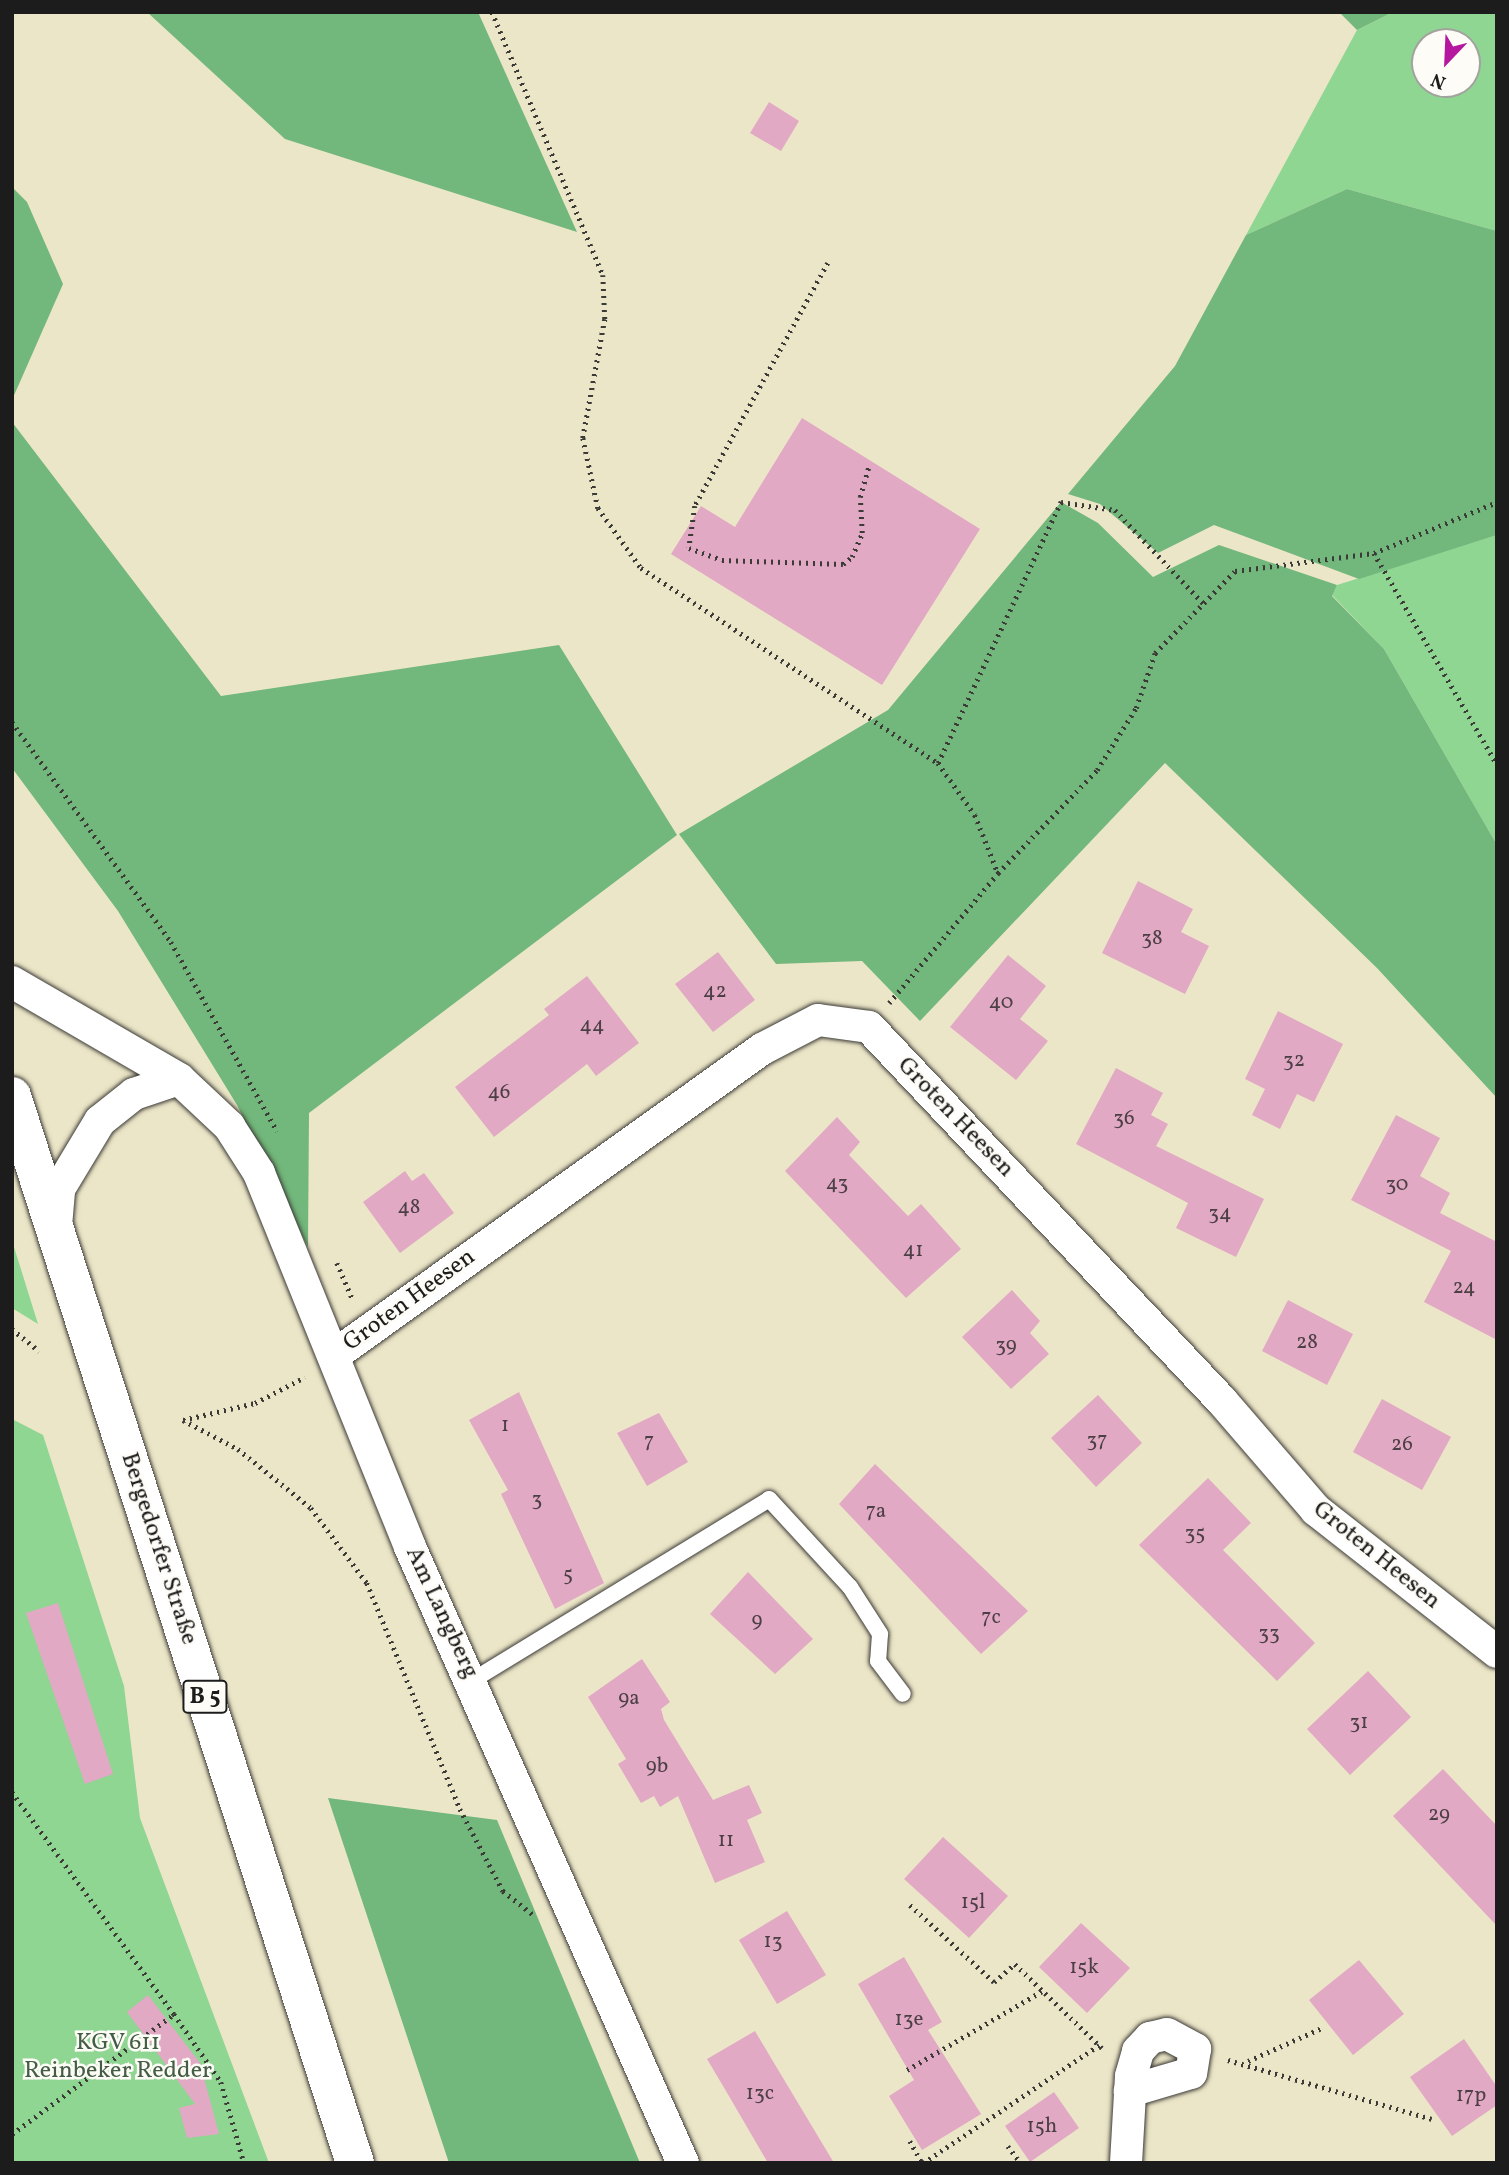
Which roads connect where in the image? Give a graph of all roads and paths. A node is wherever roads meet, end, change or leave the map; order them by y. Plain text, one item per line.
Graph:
1 (492, 12) edge
2 (828, 263) dead end
3 (869, 466) dead end
4 (1497, 502) edge
5 (1374, 553) junction
6 (1204, 604) junction
7 (938, 763) junction
8 (1497, 764) edge
9 (998, 873) junction
10 (12, 982) edge
11 (869, 1027) junction
12 (179, 1079) junction
13 (12, 1096) edge
14 (56, 1231) junction
15 (12, 1329) edge
16 (39, 1350) dead end
17 (336, 1354) junction
18 (1497, 1652) edge
19 (473, 1680) junction
20 (903, 1694) dead end
21 (12, 1792) edge
22 (910, 1905) dead end
23 (586, 1937) junction
24 (1042, 1991) junction
25 (174, 2014) junction
26 (1324, 2027) dead end
27 (1099, 2045) junction
28 (1198, 2056) junction
29 (1247, 2062) junction
30 (907, 2070) dead end
31 (1131, 2083) junction
32 (1432, 2119) dead end
33 (12, 2134) edge
34 (910, 2141) dead end
35 (1007, 2146) dead end
36 (244, 2163) edge
37 (355, 2163) edge
38 (683, 2163) edge
39 (922, 2163) edge
40 (1021, 2163) edge
41 (1126, 2163) edge

1 - 7 path
2 - 3 path
4 - 5 path
5 - 6 path
5 - 8 path
6 - 7 path
6 - 9 path
7 - 9 path
9 - 11 path
10 - 12 street, Am Langberg
11 - 17 street, Groten Heesen
11 - 18 street, Groten Heesen
12 - 14 street
12 - 17 street, Am Langberg
13 - 14 main road, Bergedorfer Straße / B 5
14 - 37 main road, Bergedorfer Straße / B 5
15 - 16 path
17 - 19 street, Am Langberg
17 - 23 path
19 - 20 lane
19 - 23 street, Am Langberg
21 - 25 path
22 - 24 path
23 - 38 street, Am Langberg
24 - 27 path
24 - 30 path
25 - 33 path
25 - 36 path
26 - 29 path
27 - 31 path
27 - 39 path
28 - 29 path
28 - 31 street
28 - 31 street
29 - 32 path
31 - 41 street
34 - 39 path
35 - 40 path

